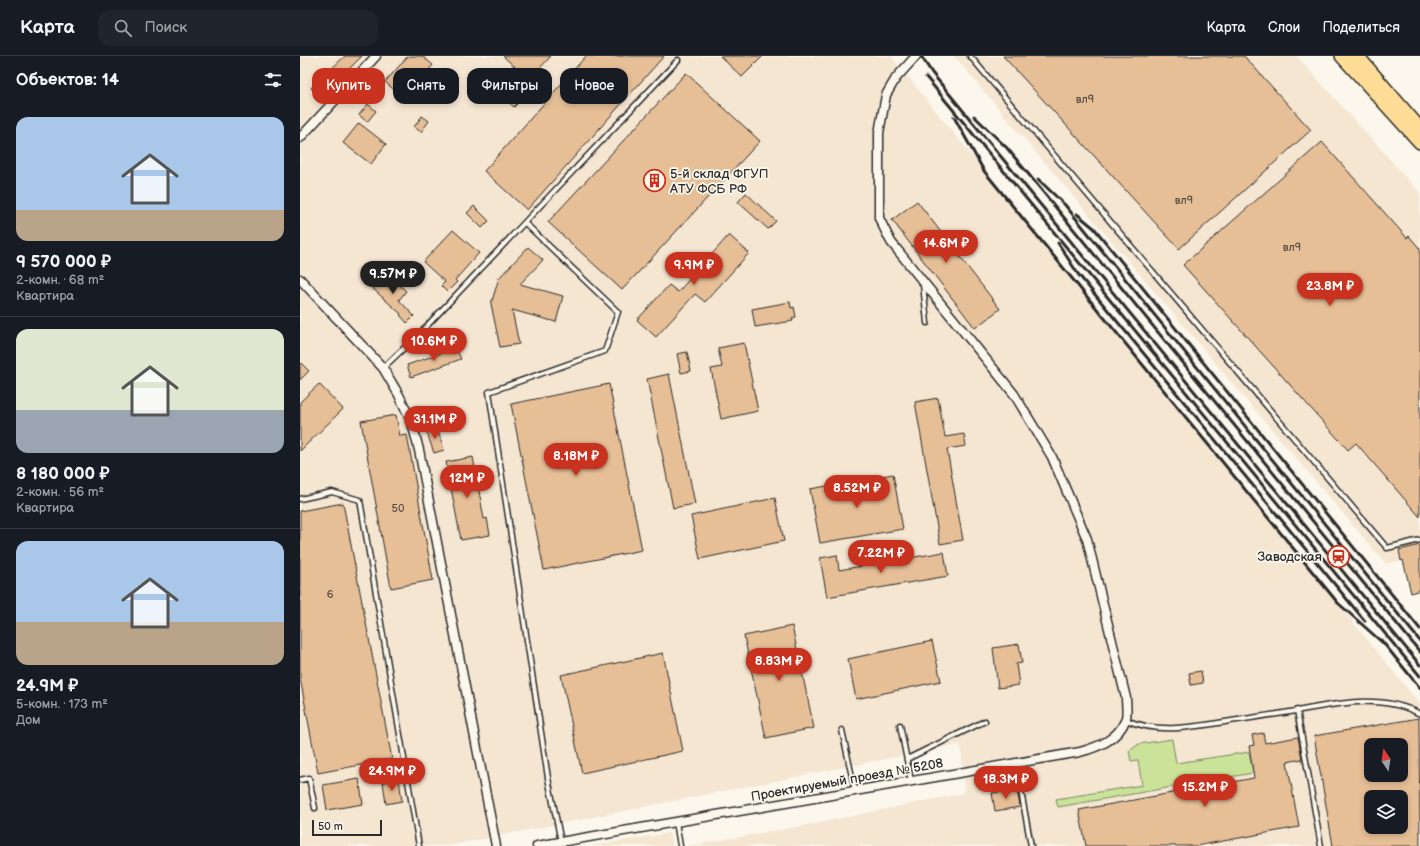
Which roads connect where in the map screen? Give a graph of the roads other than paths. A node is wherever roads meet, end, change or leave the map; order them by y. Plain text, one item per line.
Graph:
1 (376, 56) edge
2 (916, 56) edge
3 (970, 56) edge
4 (1342, 56) edge
5 (1357, 56) edge
6 (678, 60) dead end
7 (1420, 129) edge
8 (300, 138) edge
9 (1420, 142) edge
10 (525, 222) junction
11 (300, 278) edge
12 (922, 281) junction
13 (927, 324) dead end
14 (383, 368) junction
15 (300, 499) edge
16 (1420, 540) edge
17 (1297, 710) junction
18 (1420, 714) edge
19 (1126, 720) junction
20 (985, 722) dead end
21 (900, 725) dead end
22 (842, 730) dead end
23 (907, 759) junction
24 (1016, 764) junction
25 (300, 780) edge
26 (912, 782) junction
27 (855, 791) junction
28 (315, 808) dead end
29 (676, 822) junction
30 (561, 842) junction
31 (419, 846) edge
32 (496, 846) edge
33 (537, 846) edge
34 (680, 846) edge
35 (1031, 846) edge
36 (1321, 846) edge

1 - 8 street
2 - 12 street
3 - 16 lane
4 - 9 main road
5 - 7 main road
6 - 10 lane
10 - 14 lane
10 - 30 lane
11 - 14 street
12 - 13 lane
12 - 19 street
14 - 32 street
15 - 31 lane
17 - 18 lane
17 - 19 lane
17 - 36 lane
19 - 24 street, Проектируемый проезд № 5208
20 - 23 lane
21 - 23 lane
22 - 27 lane
23 - 26 lane
24 - 26 street, Проектируемый проезд № 5208
24 - 35 lane
25 - 28 lane
26 - 27 street, Проектируемый проезд № 5208
27 - 29 street, Проектируемый проезд № 5208
29 - 30 street, Проектируемый проезд № 5208
29 - 34 lane
30 - 33 street, Проектируемый проезд № 5208

